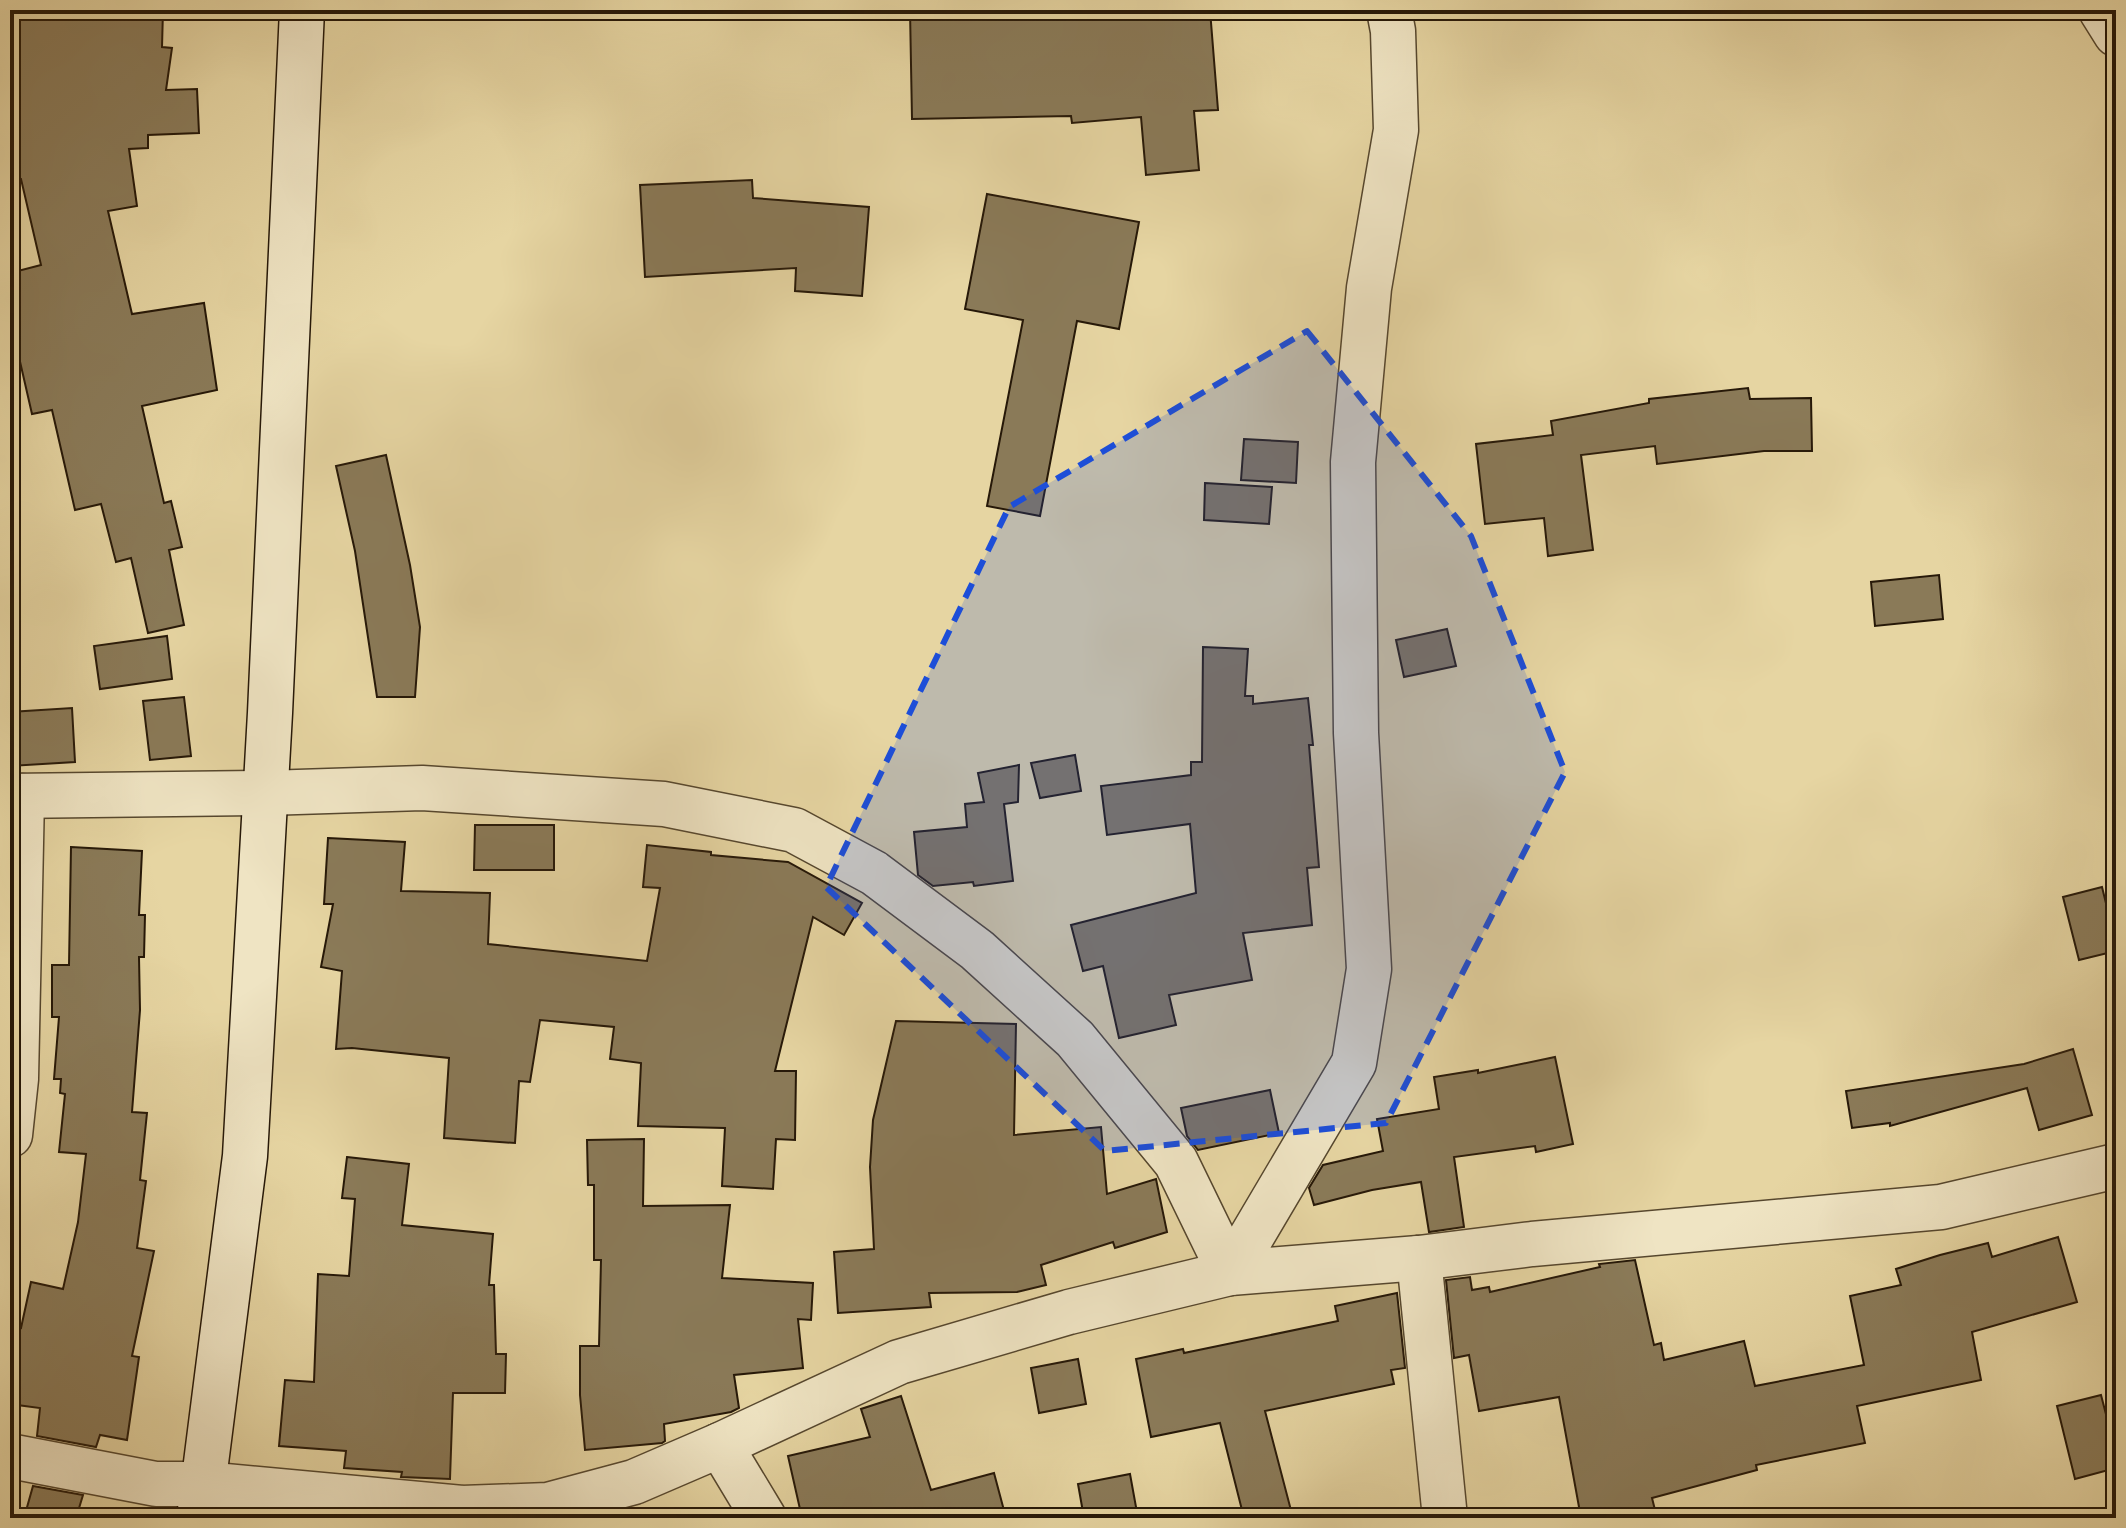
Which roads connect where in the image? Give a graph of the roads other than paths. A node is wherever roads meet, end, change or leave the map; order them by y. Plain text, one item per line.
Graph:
1 (302, 10) edge
2 (1389, 10) edge
3 (2101, 10) edge
4 (2116, 34) edge
5 (266, 793) junction
6 (16, 796) edge
7 (10, 1135) edge
8 (2116, 1166) edge
9 (1419, 1258) junction
10 (1230, 1273) junction
11 (720, 1445) junction
12 (10, 1456) edge
13 (202, 1501) edge
14 (548, 1511) edge
15 (764, 1518) edge
16 (1445, 1518) edge

1 - 5 street
2 - 10 street
3 - 4 street
5 - 6 street
5 - 10 street
5 - 13 street
6 - 7 street
8 - 9 street
9 - 10 street
9 - 16 street
10 - 11 street
11 - 14 street
11 - 15 street
12 - 13 street
13 - 14 street

